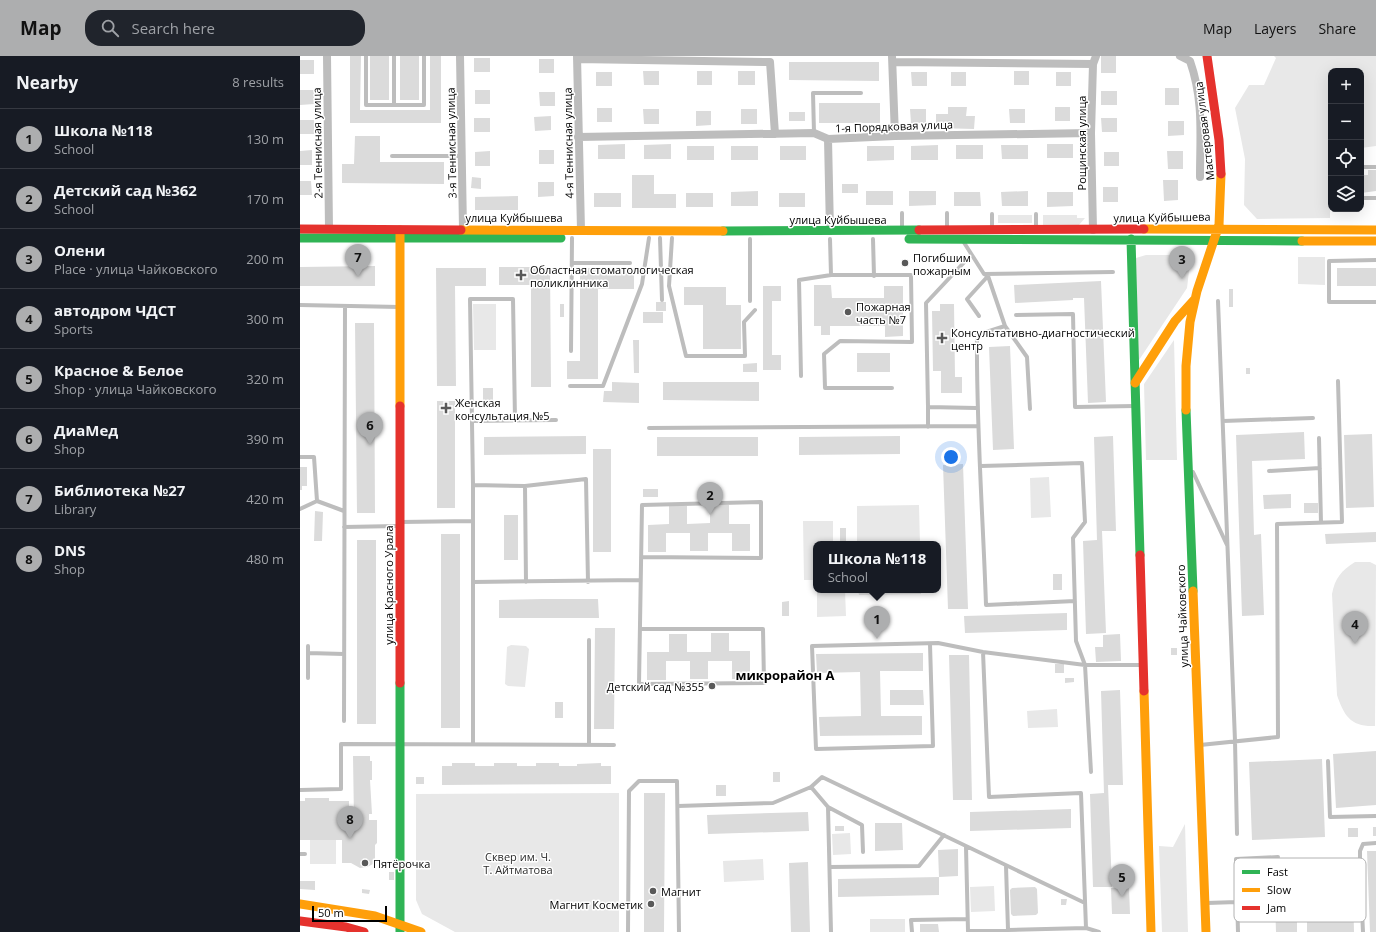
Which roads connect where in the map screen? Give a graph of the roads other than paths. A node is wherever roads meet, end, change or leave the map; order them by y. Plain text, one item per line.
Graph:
1 (327, 56) edge
2 (366, 56) edge
3 (394, 56) edge
4 (424, 56) edge
5 (460, 56) edge
6 (1180, 56) edge
7 (1207, 56) edge
8 (577, 57) edge
9 (892, 58) edge
10 (1094, 60) edge
11 (861, 93) dead end
12 (394, 105) junction
13 (814, 133) junction
14 (774, 134) junction
15 (1092, 134) junction
16 (895, 136) junction
17 (578, 137) junction
18 (828, 139) junction
19 (392, 156) dead end
20 (463, 156) junction
21 (1364, 167) edge
22 (1376, 167) edge
23 (1200, 177) dead end
24 (1364, 198) edge
25 (1376, 198) edge
26 (902, 213) dead end
27 (947, 213) dead end
28 (992, 214) dead end
29 (1036, 214) dead end
30 (1218, 228) junction
31 (300, 229) edge
32 (329, 229) junction
33 (463, 229) junction
34 (947, 230) junction
35 (992, 230) junction
36 (1036, 230) junction
37 (1093, 230) junction
38 (1376, 230) edge
39 (902, 231) junction
40 (400, 233) junction
41 (578, 235) junction
42 (830, 235) junction
43 (300, 238) edge
44 (649, 238) junction
45 (660, 238) junction
46 (672, 238) junction
47 (750, 239) junction
48 (873, 239) junction
49 (962, 239) junction
50 (1131, 239) junction
51 (1214, 239) junction
52 (1376, 241) edge
53 (971, 255) junction
54 (1376, 260) edge
55 (572, 263) junction
56 (630, 263) dead end
57 (1113, 272) dead end
58 (831, 275) junction
59 (986, 275) junction
60 (874, 276) junction
61 (662, 300) dead end
62 (1194, 300) junction
63 (750, 301) dead end
64 (1218, 301) dead end
65 (1376, 302) edge
66 (300, 305) edge
67 (345, 306) junction
68 (400, 307) junction
69 (755, 310) dead end
70 (1016, 315) dead end
71 (979, 316) dead end
72 (1005, 326) junction
73 (571, 351) dead end
74 (801, 376) dead end
75 (1338, 381) dead end
76 (1135, 383) junction
77 (570, 386) dead end
78 (892, 388) dead end
79 (1135, 406) junction
80 (928, 408) junction
81 (976, 408) junction
82 (1030, 409) dead end
83 (1313, 418) dead end
84 (515, 420) junction
85 (556, 420) dead end
86 (472, 421) junction
87 (1223, 421) junction
88 (978, 426) junction
89 (928, 427) junction
90 (649, 428) dead end
91 (1319, 438) dead end
92 (300, 457) edge
93 (1189, 463) junction
94 (981, 466) junction
95 (1320, 468) junction
96 (1269, 471) dead end
97 (473, 485) junction
98 (525, 486) junction
99 (317, 501) junction
100 (300, 509) edge
101 (344, 511) junction
102 (473, 521) junction
103 (1321, 523) junction
104 (400, 524) junction
105 (344, 527) junction
106 (1228, 548) junction
107 (641, 557) junction
108 (640, 580) junction
109 (473, 582) junction
110 (526, 582) junction
111 (588, 582) junction
112 (1075, 601) junction
113 (640, 629) junction
114 (589, 640) dead end
115 (930, 644) junction
116 (308, 646) dead end
117 (983, 652) junction
118 (308, 653) junction
119 (344, 654) junction
120 (1086, 665) junction
121 (1144, 665) junction
122 (308, 678) dead end
123 (344, 721) dead end
124 (1235, 741) junction
125 (399, 744) junction
126 (473, 744) junction
127 (589, 745) junction
128 (614, 745) dead end
129 (1199, 745) junction
130 (1328, 760) dead end
131 (1091, 772) dead end
132 (811, 787) junction
133 (300, 790) edge
134 (678, 806) junction
135 (828, 807) junction
136 (1376, 816) edge
137 (1237, 834) dead end
138 (944, 835) junction
139 (1376, 843) edge
140 (966, 847) junction
141 (863, 852) dead end
142 (300, 854) edge
143 (305, 854) dead end
144 (1278, 857) dead end
145 (1257, 858) edge
146 (1360, 858) edge
147 (1006, 866) junction
148 (830, 867) junction
149 (1234, 902) edge
150 (1085, 903) junction
151 (1205, 903) junction
152 (300, 904) edge
153 (967, 918) junction
154 (300, 921) edge
155 (1238, 922) edge
156 (1363, 922) edge
157 (400, 928) edge
158 (1086, 928) junction
159 (1008, 930) junction
160 (364, 932) edge
161 (421, 932) edge
162 (628, 932) edge
163 (679, 932) edge
164 (831, 932) edge
165 (912, 932) edge
166 (1099, 932) edge
167 (1152, 932) edge
168 (1206, 932) edge
169 (1238, 932) edge
170 (1363, 932) edge

1 - 32 street, 2-я Теннисная улица
2 - 12 lane
3 - 12 lane
4 - 12 lane
5 - 20 street, 3-я Теннисная улица
6 - 23 street
7 - 30 main road, Мастеровая улица
8 - 14 street
8 - 17 street, 4-я Теннисная улица
9 - 10 street
9 - 16 street
10 - 15 street, Рощинская улица
11 - 13 lane
13 - 14 street, 1-я Порядковая улица
13 - 18 street, 1-я Порядковая улица
14 - 17 street, 1-я Порядковая улица
15 - 16 street, 1-я Порядковая улица
15 - 37 street, Рощинская улица
16 - 18 street, 1-я Порядковая улица
17 - 41 street, 4-я Теннисная улица
18 - 42 street
19 - 20 lane
20 - 33 street, 3-я Теннисная улица
21 - 22 lane
24 - 25 lane
26 - 39 lane
27 - 34 lane
28 - 35 lane
29 - 36 lane
30 - 37 main road, улица Куйбышева
30 - 38 main road, улица Куйбышева
30 - 51 main road, улица Чайковского
31 - 32 main road, улица Куйбышева
32 - 40 main road, улица Куйбышева
33 - 40 main road, улица Куйбышева
33 - 41 main road, улица Куйбышева
34 - 35 main road, улица Куйбышева
34 - 39 main road, улица Куйбышева
35 - 36 main road, улица Куйбышева
36 - 37 main road, улица Куйбышева
39 - 42 main road, улица Куйбышева
40 - 41 main road, улица Куйбышева
40 - 43 main road, улица Куйбышева
40 - 68 main road, улица Красного Урала
41 - 42 main road, улица Куйбышева
41 - 44 main road, улица Куйбышева
41 - 55 lane
42 - 47 main road, улица Куйбышева
42 - 48 main road, улица Куйбышева
42 - 58 lane
44 - 45 main road, улица Куйбышева
44 - 77 lane
45 - 46 main road, улица Куйбышева
45 - 61 lane
46 - 47 main road, улица Куйбышева
46 - 69 lane
47 - 63 lane
48 - 49 main road, улица Куйбышева
48 - 60 lane
49 - 50 main road, улица Куйбышева
49 - 53 lane
50 - 51 main road, улица Куйбышева
50 - 76 main road
51 - 52 main road, улица Куйбышева
51 - 62 main road, улица Чайковского
53 - 59 lane
53 - 80 lane
54 - 65 lane
55 - 56 lane
55 - 73 lane
57 - 59 lane
58 - 60 lane
58 - 74 lane
59 - 71 lane
59 - 72 lane
60 - 78 lane
62 - 76 main road, улица Чайковского
62 - 93 main road, улица Чайковского
64 - 87 lane
66 - 67 lane
67 - 68 lane
67 - 101 lane
68 - 104 main road, улица Красного Урала
70 - 79 lane
72 - 81 lane
72 - 82 lane
75 - 103 lane
76 - 79 main road
79 - 121 main road
80 - 81 lane
80 - 89 lane
81 - 88 lane
83 - 87 lane
84 - 85 lane
84 - 86 lane
84 - 86 lane
86 - 97 lane
87 - 106 lane
88 - 89 lane
88 - 94 lane
89 - 90 lane
91 - 95 lane
92 - 99 lane
93 - 106 lane
93 - 129 main road, улица Чайковского
94 - 112 lane
94 - 112 lane
95 - 96 lane
95 - 103 lane
97 - 98 lane
97 - 102 lane
98 - 110 lane
98 - 111 lane
99 - 100 lane
99 - 101 lane
101 - 105 lane
102 - 104 lane
102 - 109 lane
103 - 124 lane
104 - 105 lane
104 - 125 main road, улица Красного Урала
105 - 119 lane
106 - 124 lane
107 - 107 lane
107 - 108 lane
108 - 111 lane
108 - 113 lane
109 - 110 lane
109 - 126 lane
110 - 111 lane
112 - 120 lane
113 - 113 lane
114 - 127 lane
115 - 115 lane
115 - 117 lane
116 - 118 lane
117 - 120 lane
117 - 150 lane
118 - 119 lane
118 - 122 lane
119 - 123 lane
120 - 121 lane
120 - 131 lane
121 - 167 main road
124 - 129 lane
124 - 137 lane
125 - 126 lane
125 - 133 lane
125 - 157 main road, улица Красного Урала
126 - 127 lane
127 - 128 lane
129 - 151 main road, улица Чайковского
130 - 136 lane
132 - 134 lane
132 - 135 lane
132 - 138 lane
134 - 162 lane
134 - 163 lane
135 - 141 lane
135 - 148 lane
138 - 140 lane
138 - 148 lane
139 - 146 lane
140 - 147 lane
140 - 153 lane
142 - 143 lane
144 - 145 lane
147 - 150 lane
147 - 159 lane
148 - 164 lane
149 - 151 lane
150 - 158 lane
151 - 168 main road, улица Чайковского
152 - 157 main road
153 - 159 lane
153 - 165 lane
154 - 160 main road
155 - 169 lane
156 - 170 lane
157 - 161 main road
158 - 159 lane
158 - 166 lane

